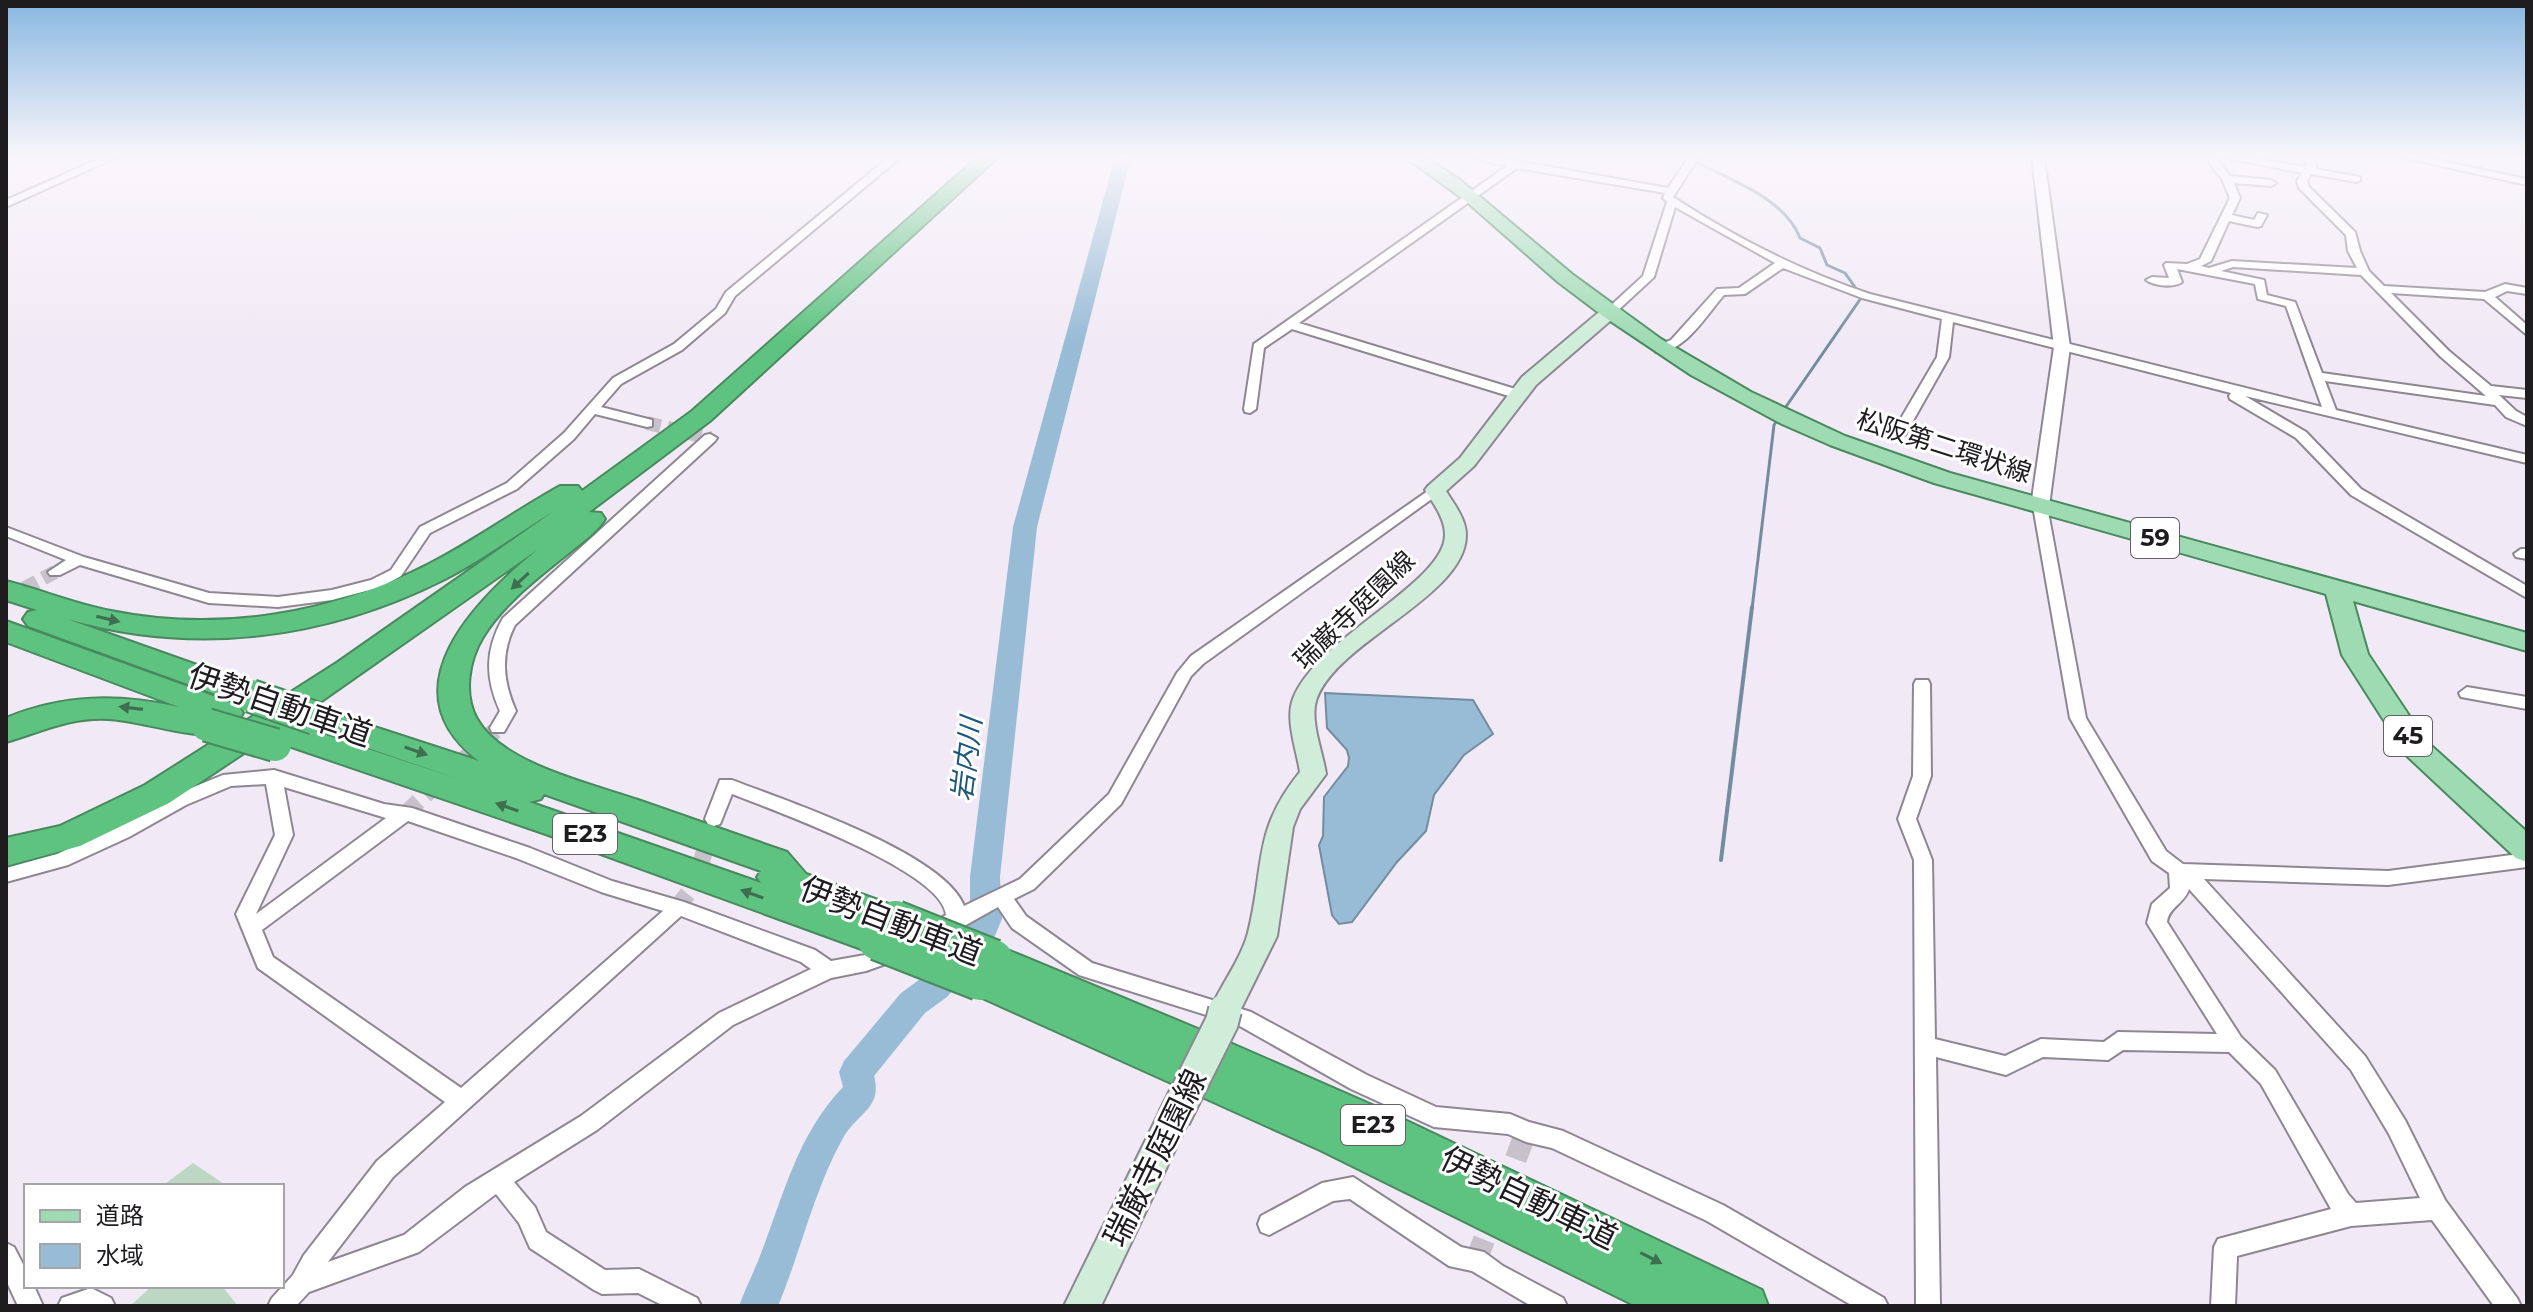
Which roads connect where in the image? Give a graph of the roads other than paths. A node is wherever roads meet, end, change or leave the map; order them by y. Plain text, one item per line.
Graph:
1 (822, 218) edge
2 (910, 218) edge
3 (925, 218) edge
4 (1442, 218) edge
5 (1494, 218) edge
6 (1664, 218) edge
7 (1706, 218) edge
8 (2046, 218) edge
9 (2225, 218) edge
10 (2231, 218) edge
11 (2260, 218) edge
12 (2335, 218) edge
13 (1781, 264) junction
14 (2190, 267) junction
15 (2209, 271) junction
16 (2364, 272) junction
17 (2152, 280) dead end
18 (2381, 289) junction
19 (2527, 291) edge
20 (2487, 296) junction
21 (1611, 311) junction
22 (1948, 318) junction
23 (1292, 325) junction
24 (2527, 331) edge
25 (2062, 347) junction
26 (1660, 349) junction
27 (2319, 376) junction
28 (2221, 387) junction
29 (2486, 390) junction
30 (1517, 394) junction
31 (2527, 394) edge
32 (2499, 402) junction
33 (592, 409) junction
34 (1250, 409) dead end
35 (2331, 413) junction
36 (2527, 422) edge
37 (647, 423) tunnel mouth
38 (706, 427) junction
39 (1900, 432) dead end
40 (2527, 459) edge
41 (596, 478) junction
42 (1435, 490) junction
43 (2040, 506) junction
44 (6, 531) edge
45 (79, 560) junction
46 (55, 572) tunnel mouth
47 (2337, 588) junction
48 (6, 590) edge
49 (2527, 593) edge
50 (6, 607) edge
51 (6, 631) edge
52 (2527, 642) edge
53 (1922, 684) dead end
54 (2467, 693) dead end
55 (2527, 703) edge
56 (228, 711) junction
57 (498, 728) tunnel mouth
58 (6, 731) edge
59 (294, 732) junction
60 (274, 777) junction
61 (406, 813) junction
62 (714, 819) tunnel mouth
63 (6, 840) edge
64 (2527, 850) edge
65 (6, 852) edge
66 (2527, 860) edge
67 (2178, 871) junction
68 (6, 875) edge
69 (794, 884) junction
70 (1002, 898) junction
71 (677, 907) junction
72 (956, 919) junction
73 (252, 927) junction
74 (886, 930) junction
75 (828, 970) junction
76 (987, 970) junction
77 (1225, 1010) junction
78 (2234, 1043) junction
79 (1924, 1045) junction
80 (460, 1100) junction
81 (498, 1179) junction
82 (2437, 1208) junction
83 (2351, 1215) junction
84 (1269, 1224) dead end
85 (6, 1255) edge
86 (301, 1283) junction
87 (31, 1306) edge
88 (70, 1306) edge
89 (103, 1306) edge
90 (280, 1306) edge
91 (689, 1306) edge
92 (1082, 1306) edge
93 (1555, 1306) edge
94 (1683, 1306) edge
95 (1746, 1306) edge
96 (1876, 1306) edge
97 (1928, 1306) edge
98 (2223, 1306) edge
99 (2509, 1306) edge

1 - 33 street
2 - 41 highway
3 - 38 highway
4 - 23 street
5 - 21 main road, 松阪第二環状線 / 59
6 - 21 street
7 - 13 street
8 - 25 street
9 - 14 street
10 - 11 street
12 - 16 street
13 - 22 street
13 - 26 street
14 - 15 street
14 - 17 street
15 - 16 street
15 - 27 street
16 - 18 street
18 - 20 street
18 - 29 street
19 - 20 street
20 - 24 street
21 - 26 main road, 松阪第二環状線 / 59
21 - 30 main road
22 - 25 street
22 - 39 street
23 - 30 street
23 - 34 street
25 - 28 street
25 - 43 street
26 - 43 main road, 松阪第二環状線 / 59
27 - 32 street
27 - 35 street
28 - 35 street
28 - 49 street
29 - 31 street
29 - 32 street
30 - 42 main road
32 - 36 street
33 - 37 street
33 - 45 street
35 - 40 street
38 - 57 street
38 - 65 highway
38 -> 69 highway
48 -> 41 highway
41 - 63 highway
42 - 70 street
42 - 77 main road, 瑞巌寺庭園線
43 - 47 main road, 松阪第二環状線 / 59
43 - 67 street
44 - 45 street
45 - 46 street
47 - 52 main road, 松阪第二環状線 / 59
47 - 64 main road, 45
50 - 56 highway, 伊勢自動車道
51 - 56 highway, 伊勢自動車道
53 - 79 street
54 - 55 street
56 -> 58 highway
56 - 59 highway, bridge
56 - 59 highway, 伊勢自動車道, bridge
59 -> 69 highway, 伊勢自動車道 / E23
74 -> 59 highway, 伊勢自動車道 / E23
60 - 61 street
60 - 68 street
60 - 73 street
61 - 71 street
61 - 73 street
62 - 72 street
66 - 67 street
67 - 78 street
67 - 82 street
69 - 74 highway, 伊勢自動車道 / E23
70 - 72 street
70 - 77 street
71 - 75 street
71 - 80 street
72 - 75 street
73 - 80 street
74 - 76 highway, 伊勢自動車道, bridge
75 - 81 street
76 - 94 highway, 伊勢自動車道 / E23
76 -> 95 highway, 伊勢自動車道 / E23
77 - 92 main road, 瑞厳寺庭園線, bridge
77 - 96 street
78 - 79 street
78 - 83 street
79 - 97 street
80 - 86 street
81 - 86 street
81 - 91 street
82 - 83 street
82 - 99 street
83 - 98 street
84 - 93 street
85 - 87 street
86 - 90 street
88 - 89 street

